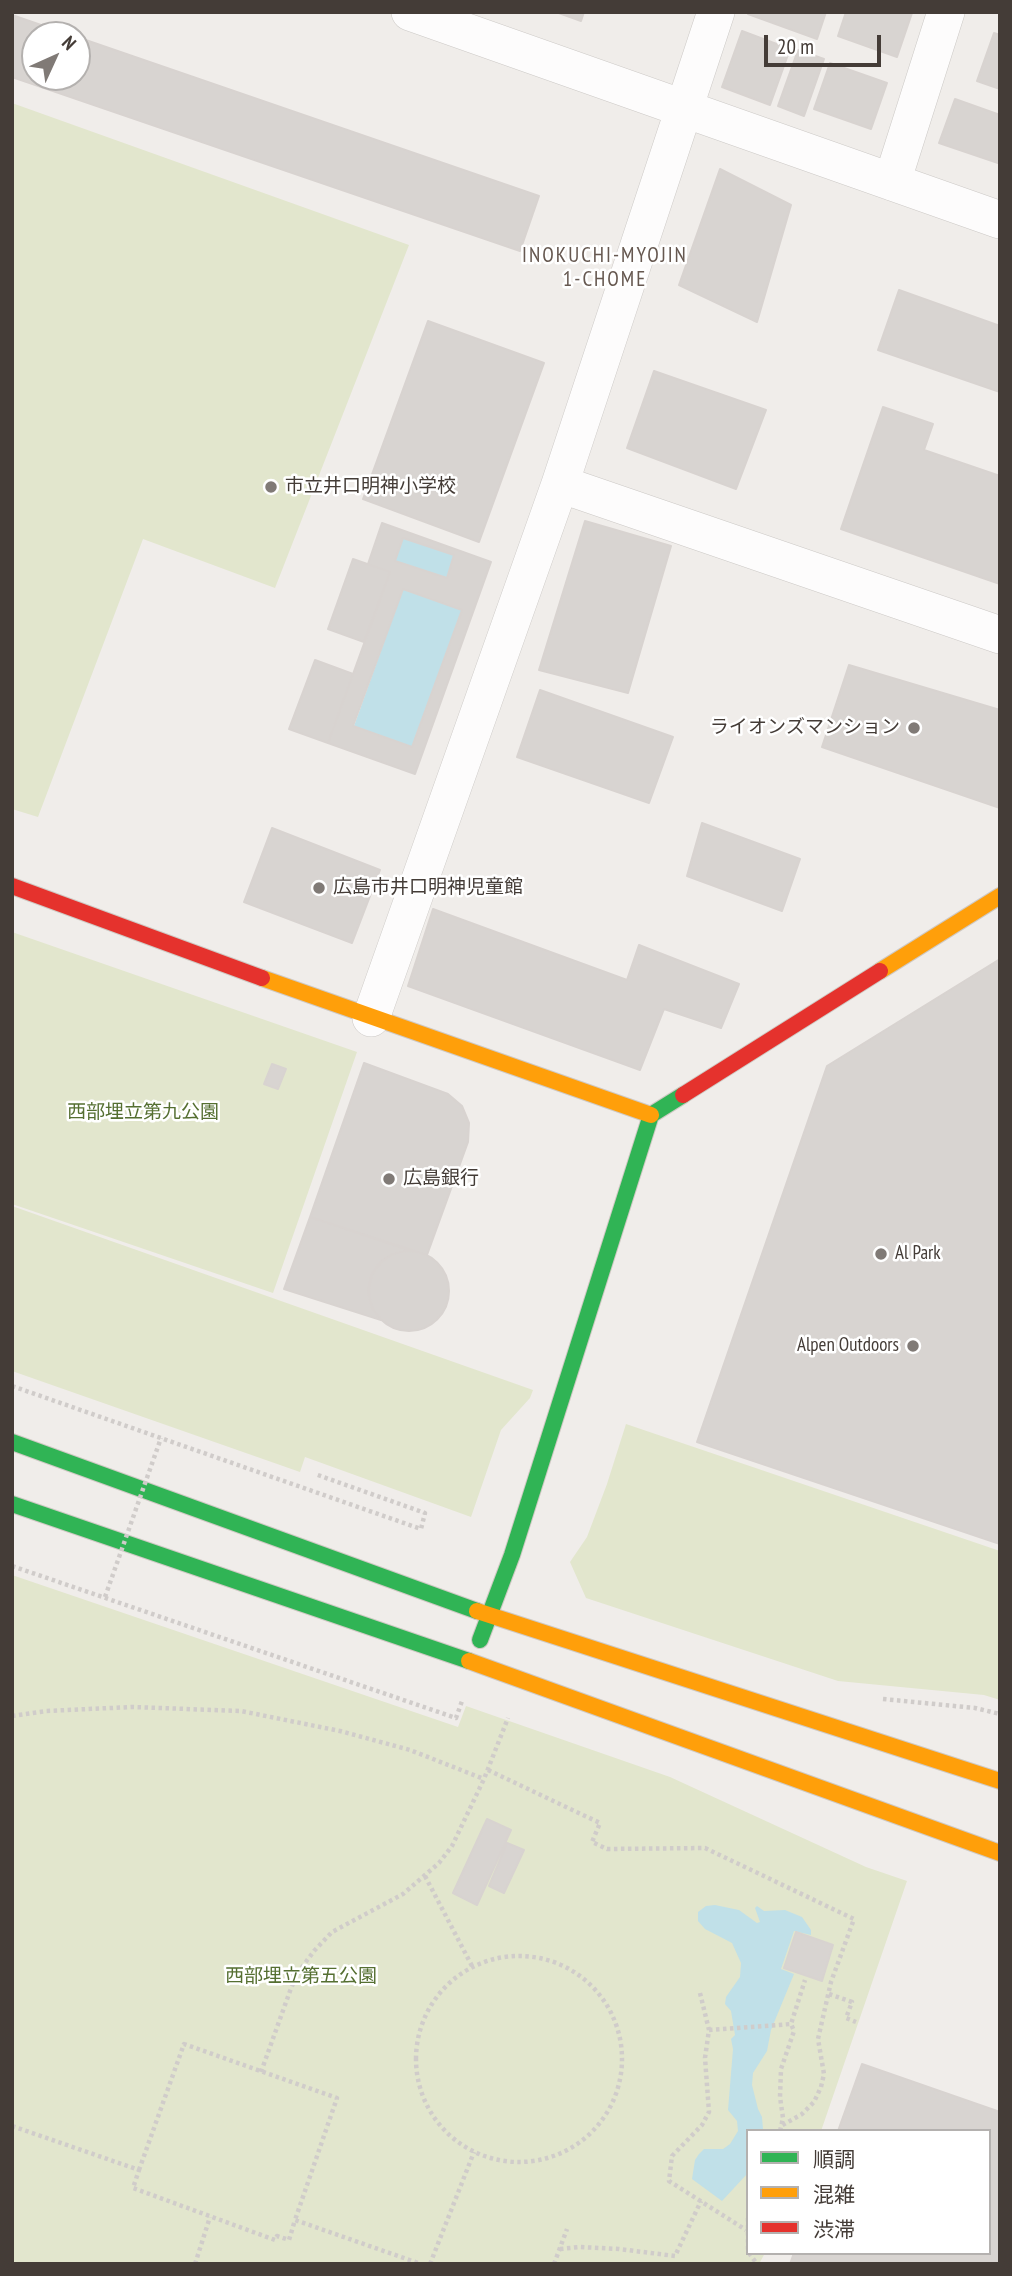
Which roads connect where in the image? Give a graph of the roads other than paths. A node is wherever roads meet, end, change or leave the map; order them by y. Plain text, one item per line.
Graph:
1 (410, 12) edge
2 (716, 12) edge
3 (946, 12) edge
4 (684, 108) junction
5 (892, 182) junction
6 (1000, 220) edge
7 (560, 484) junction
8 (1000, 635) edge
9 (12, 886) edge
10 (1000, 896) edge
11 (371, 1018) junction
12 (652, 1115) junction
13 (12, 1442) edge
14 (12, 1504) edge
15 (489, 1615) junction
16 (472, 1662) junction
17 (919, 1753) junction
18 (1000, 1772) edge
19 (1000, 1781) edge
20 (864, 1805) junction
21 (915, 1838) dead end
22 (1000, 1853) edge

1 - 4 street
2 - 4 street
3 - 5 street
4 - 5 street
4 - 7 street
5 - 6 street
7 - 8 street
7 - 11 street
9 - 11 street
10 - 12 street
11 - 12 street
12 - 15 street
13 - 15 street
14 - 16 street
15 - 16 street
15 - 17 street
16 - 20 street
17 - 18 street
17 - 19 street
20 - 21 street
20 - 22 street

